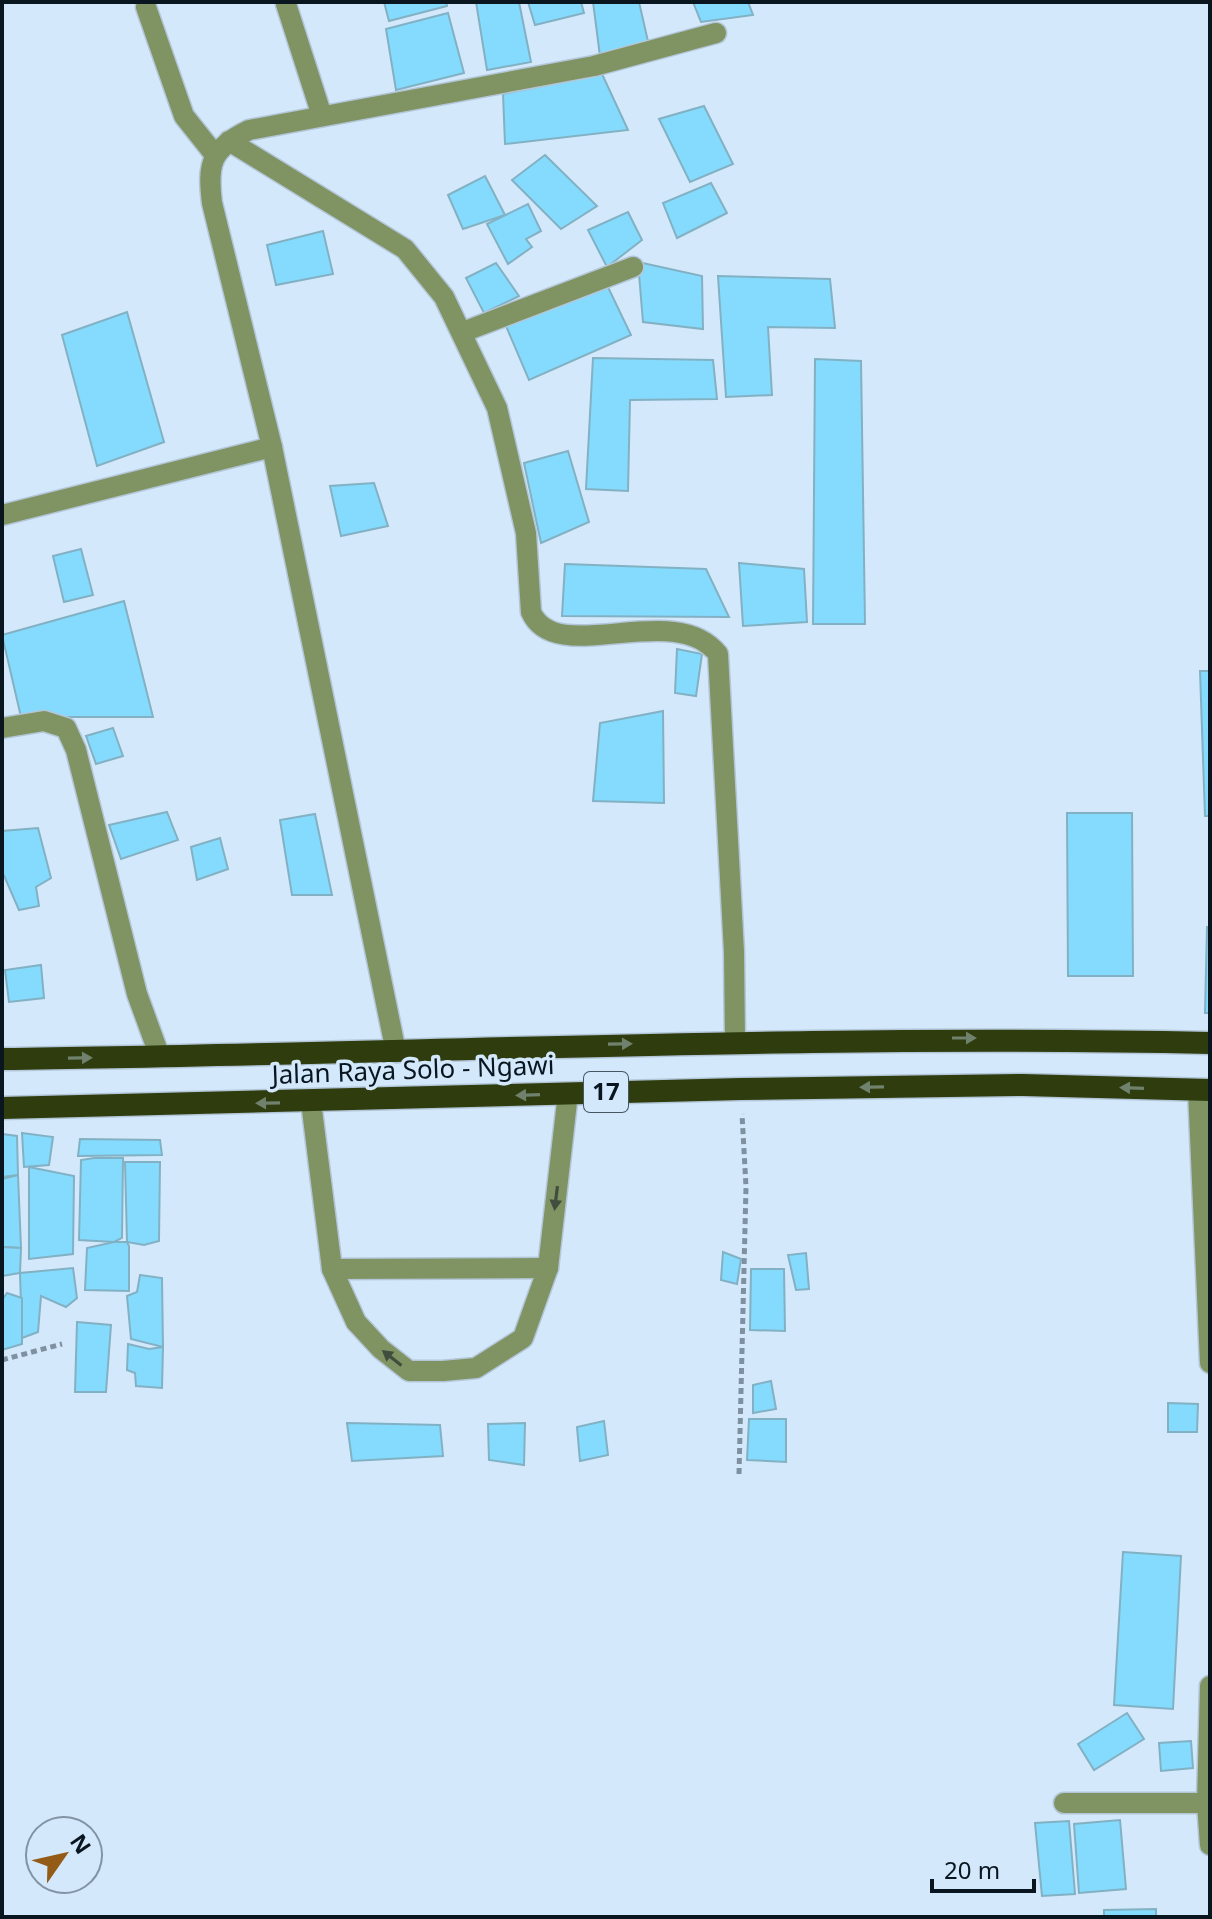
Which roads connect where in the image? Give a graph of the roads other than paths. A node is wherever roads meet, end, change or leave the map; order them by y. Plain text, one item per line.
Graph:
1 (286, 4) dead end
2 (146, 7) dead end
3 (716, 33) dead end
4 (322, 116) junction
5 (222, 148) junction
6 (633, 267) dead end
7 (463, 332) junction
8 (272, 447) junction
9 (2, 515) edge
10 (2, 728) edge
11 (735, 1041) junction
12 (1210, 1043) edge
13 (396, 1052) junction
14 (160, 1057) junction
15 (2, 1059) edge
16 (1204, 1090) edge
17 (568, 1093) junction
18 (311, 1102) junction
19 (2, 1108) edge
20 (548, 1268) junction
21 (332, 1269) junction
22 (1210, 1363) edge
23 (1210, 1686) edge
24 (1064, 1803) dead end
25 (1207, 1803) junction
26 (1210, 1845) edge

1 - 4 street
2 - 5 street
3 - 4 street
4 - 5 street
5 - 7 street
5 - 8 street
6 - 7 street
7 - 11 street
8 - 9 street
8 - 13 street
10 - 14 street
11 -> 12 highway, Jalan Raya Solo - Ngawi / 17
13 -> 11 highway, Jalan Raya Solo - Ngawi / 17
13 - 14 highway, Jalan Raya Solo - Ngawi / 17
15 -> 14 highway, Jalan Raya Solo - Ngawi / 17
16 -> 17 highway, Jalan Raya Solo - Ngawi / 17
16 - 22 street
17 -> 18 highway, Jalan Raya Solo - Ngawi / 17
17 -> 20 street
18 -> 19 highway, Jalan Raya Solo - Ngawi / 17
18 - 21 street
20 - 21 street
20 -> 21 street
23 - 25 street
24 - 25 street
25 - 26 street

